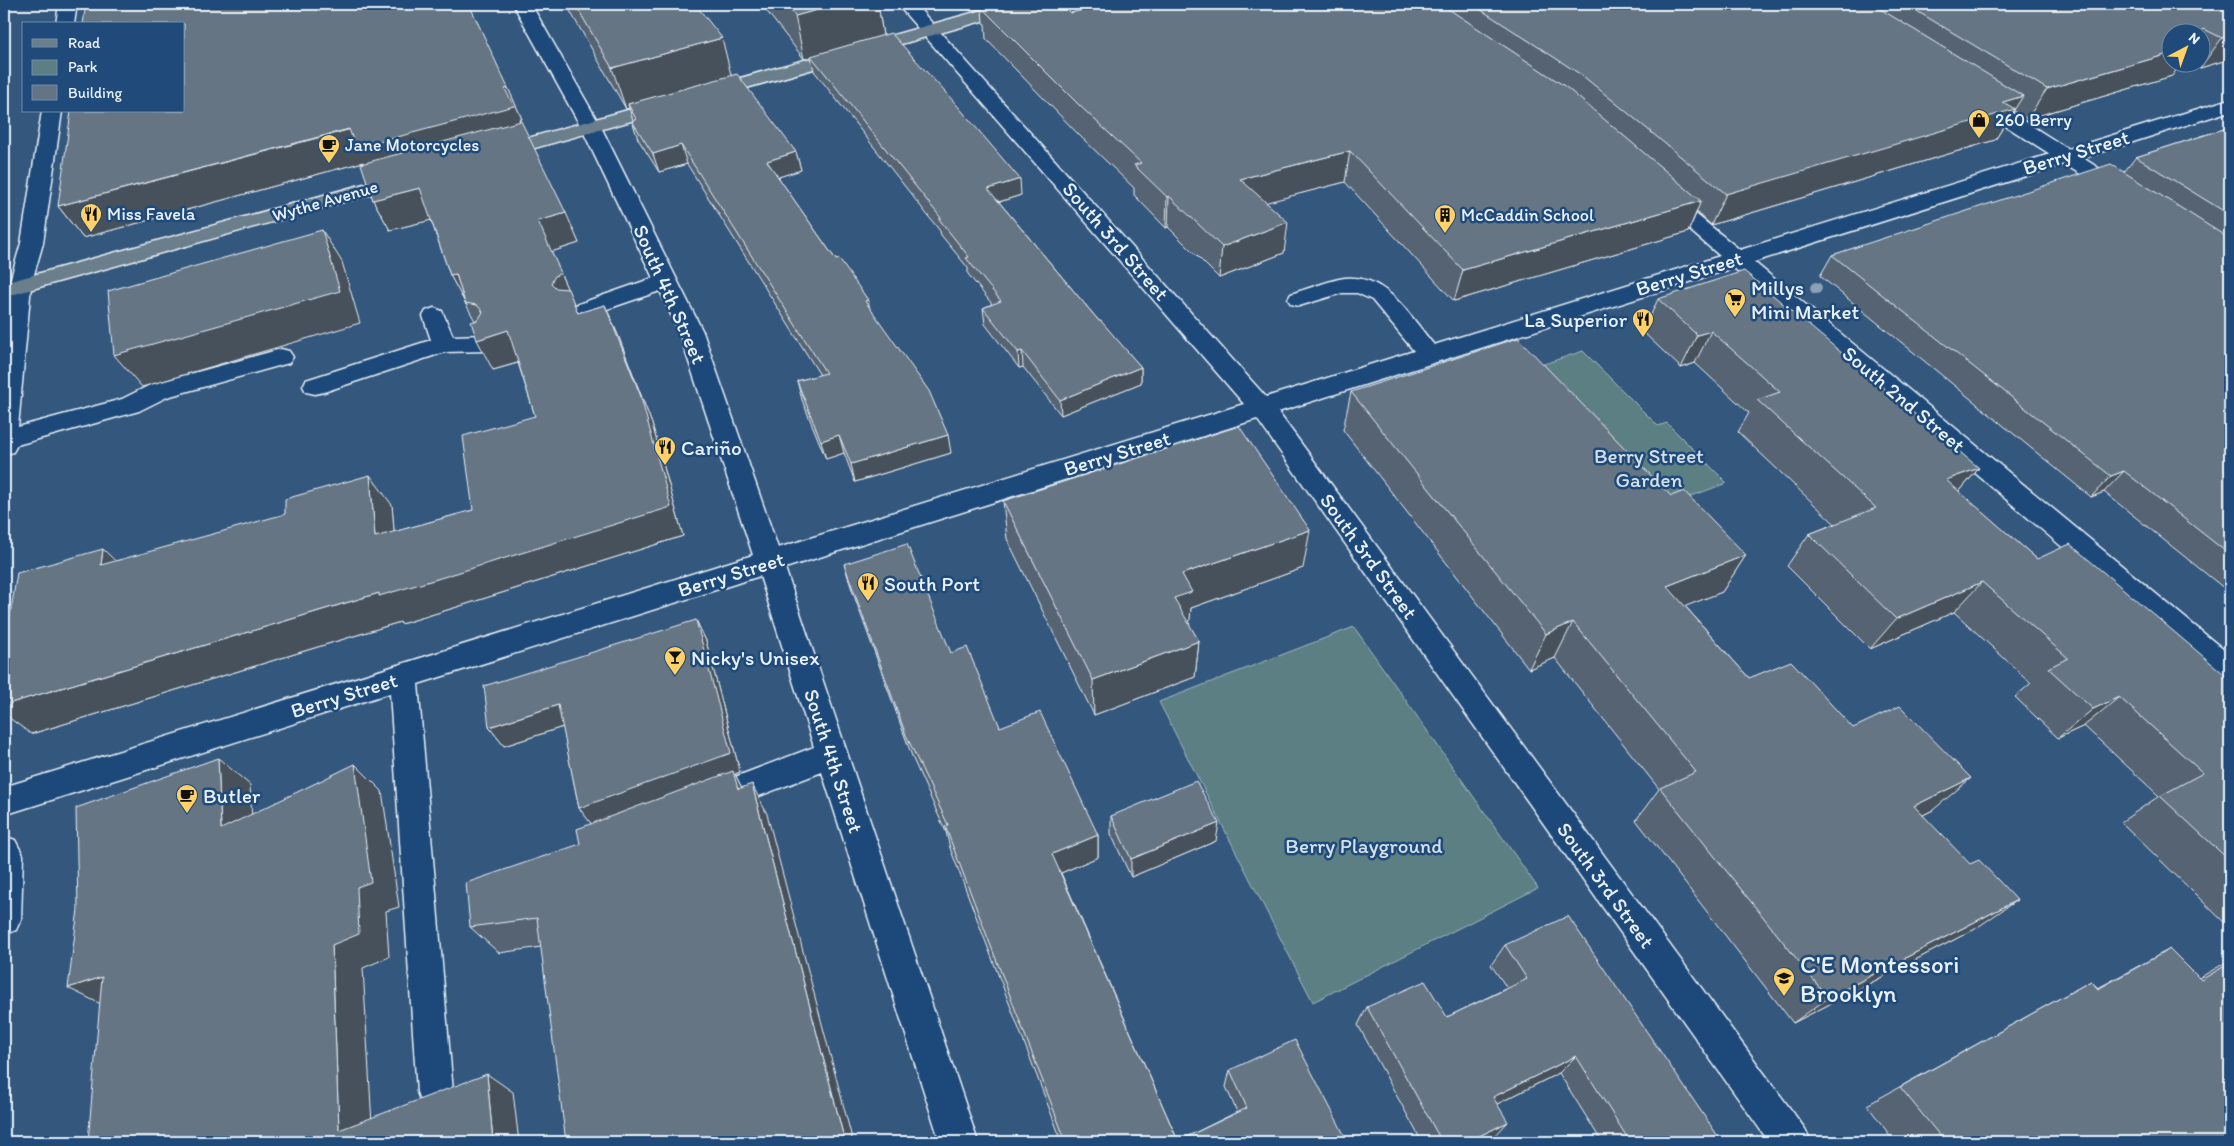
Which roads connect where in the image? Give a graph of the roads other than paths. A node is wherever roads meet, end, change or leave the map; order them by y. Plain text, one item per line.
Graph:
1 (68, 4) edge
2 (522, 4) edge
3 (906, 4) edge
4 (1022, 4) edge
5 (65, 22) edge
6 (929, 30) junction
7 (1959, 88) edge
8 (2230, 105) edge
9 (52, 112) edge
10 (591, 127) junction
11 (2066, 156) junction
12 (482, 157) edge
13 (425, 173) edge
14 (1644, 181) edge
15 (2141, 203) edge
16 (1736, 259) junction
17 (666, 281) junction
18 (12, 288) edge
19 (1299, 299) dead end
20 (578, 312) edge
21 (434, 316) dead end
22 (485, 343) edge
23 (444, 344) junction
24 (1430, 355) junction
25 (281, 357) dead end
26 (315, 386) dead end
27 (1262, 408) junction
28 (4, 440) edge
29 (4, 446) edge
30 (769, 562) junction
31 (2230, 672) edge
32 (403, 676) junction
33 (832, 754) junction
34 (4, 801) edge
35 (688, 808) edge
36 (4, 851) edge
37 (4, 920) edge
38 (435, 1092) edge
39 (959, 1142) edge
40 (1792, 1142) edge

1 - 5 street
2 - 10 street, South 4th Street
3 - 6 street, South 3rd Street
4 - 6 main road
6 - 10 main road
6 - 27 street, South 3rd Street
7 - 11 street
8 - 11 street, Berry Street
9 - 18 street
10 - 12 main road
10 - 17 street, South 4th Street
11 - 15 street
11 - 16 street, Berry Street
13 - 18 main road, Wythe Avenue
14 - 16 street, South 2nd Street
16 - 24 street, Berry Street
16 - 31 street, South 2nd Street
17 - 20 street
17 - 30 street, South 4th Street
18 - 28 street
19 - 24 street
21 - 23 street
22 - 23 street
23 - 26 street
24 - 27 street, Berry Street
25 - 28 street
27 - 30 street, Berry Street
27 - 40 street, South 3rd Street
28 - 29 street
30 - 32 street, Berry Street
30 - 33 street, South 4th Street
32 - 34 street, Berry Street
32 - 38 street
33 - 35 street
33 - 39 street, South 4th Street
36 - 37 street

